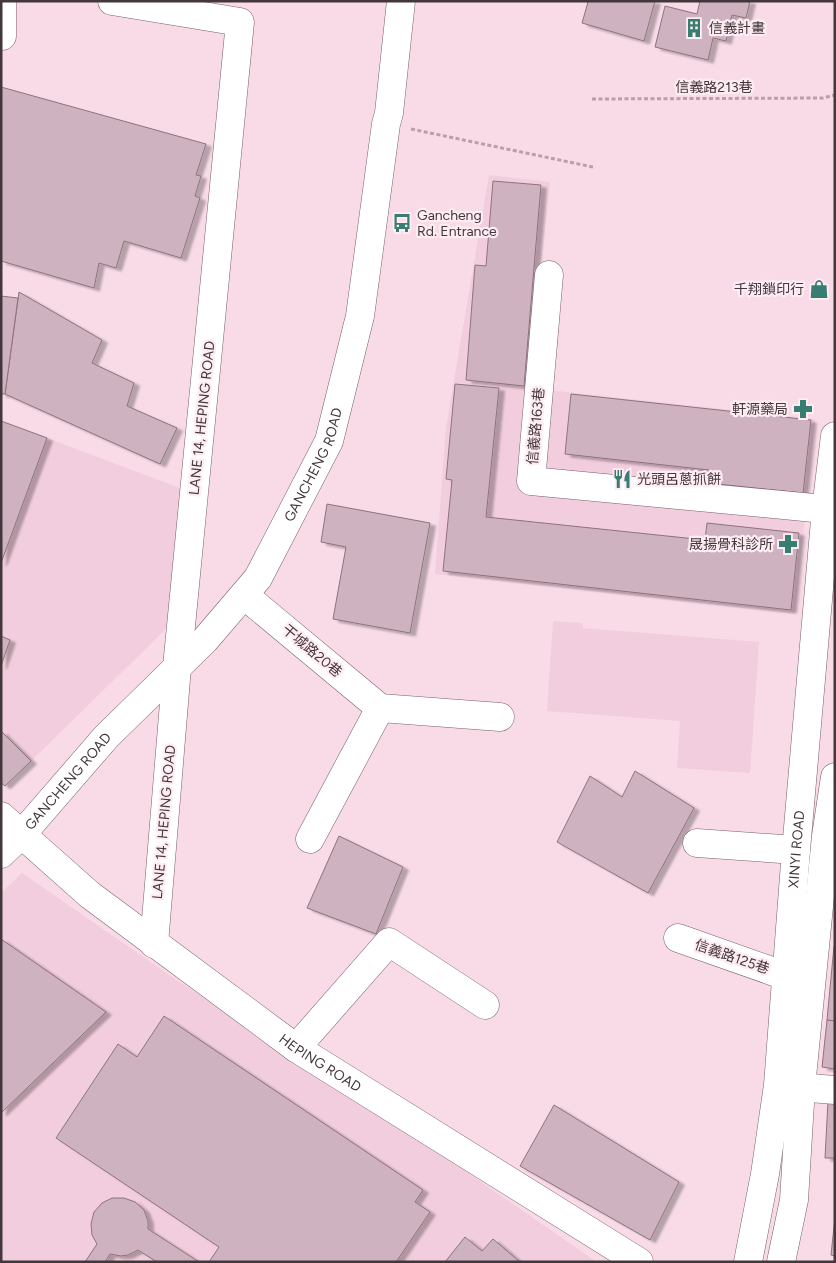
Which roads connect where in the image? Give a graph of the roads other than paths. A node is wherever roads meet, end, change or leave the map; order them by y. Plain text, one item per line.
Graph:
1 (2, 1) edge
2 (112, 1) edge
3 (401, 1) edge
4 (2, 36) edge
5 (549, 275) dead end
6 (835, 436) edge
7 (830, 510) edge
8 (244, 595) junction
9 (177, 667) junction
10 (380, 708) junction
11 (500, 717) dead end
12 (835, 777) edge
13 (1, 816) edge
14 (22, 834) junction
15 (310, 839) dead end
16 (697, 843) dead end
17 (796, 850) junction
18 (1, 854) edge
19 (678, 938) dead end
20 (154, 944) junction
21 (786, 976) junction
22 (485, 1004) dead end
23 (296, 1048) junction
24 (790, 1086) junction
25 (835, 1090) edge
26 (639, 1262) edge
27 (748, 1262) edge
28 (781, 1262) edge

1 - 4 street
2 - 9 street, LANE 14, HEPING ROAD
3 - 8 street, GANCHENG ROAD
5 - 7 street, 信義路163巷
6 - 7 street, XINYI ROAD
7 - 17 street, XINYI ROAD
8 - 9 street, GANCHENG ROAD
8 - 10 street, 干城路20巷
9 - 14 street, GANCHENG ROAD
9 - 20 street, LANE 14, HEPING ROAD
10 - 11 street
10 - 15 street
12 - 24 street, XINYI ROAD
13 - 14 street, HEPING ROAD
14 - 18 street
14 - 20 street, HEPING ROAD
16 - 17 street
17 - 21 street, XINYI ROAD
19 - 21 street, 信義路125巷
20 - 23 street, HEPING ROAD
21 - 24 street, XINYI ROAD
22 - 23 street
23 - 26 street, HEPING ROAD
24 - 25 street
24 - 27 street, XINYI ROAD
24 - 28 street, XINYI ROAD

